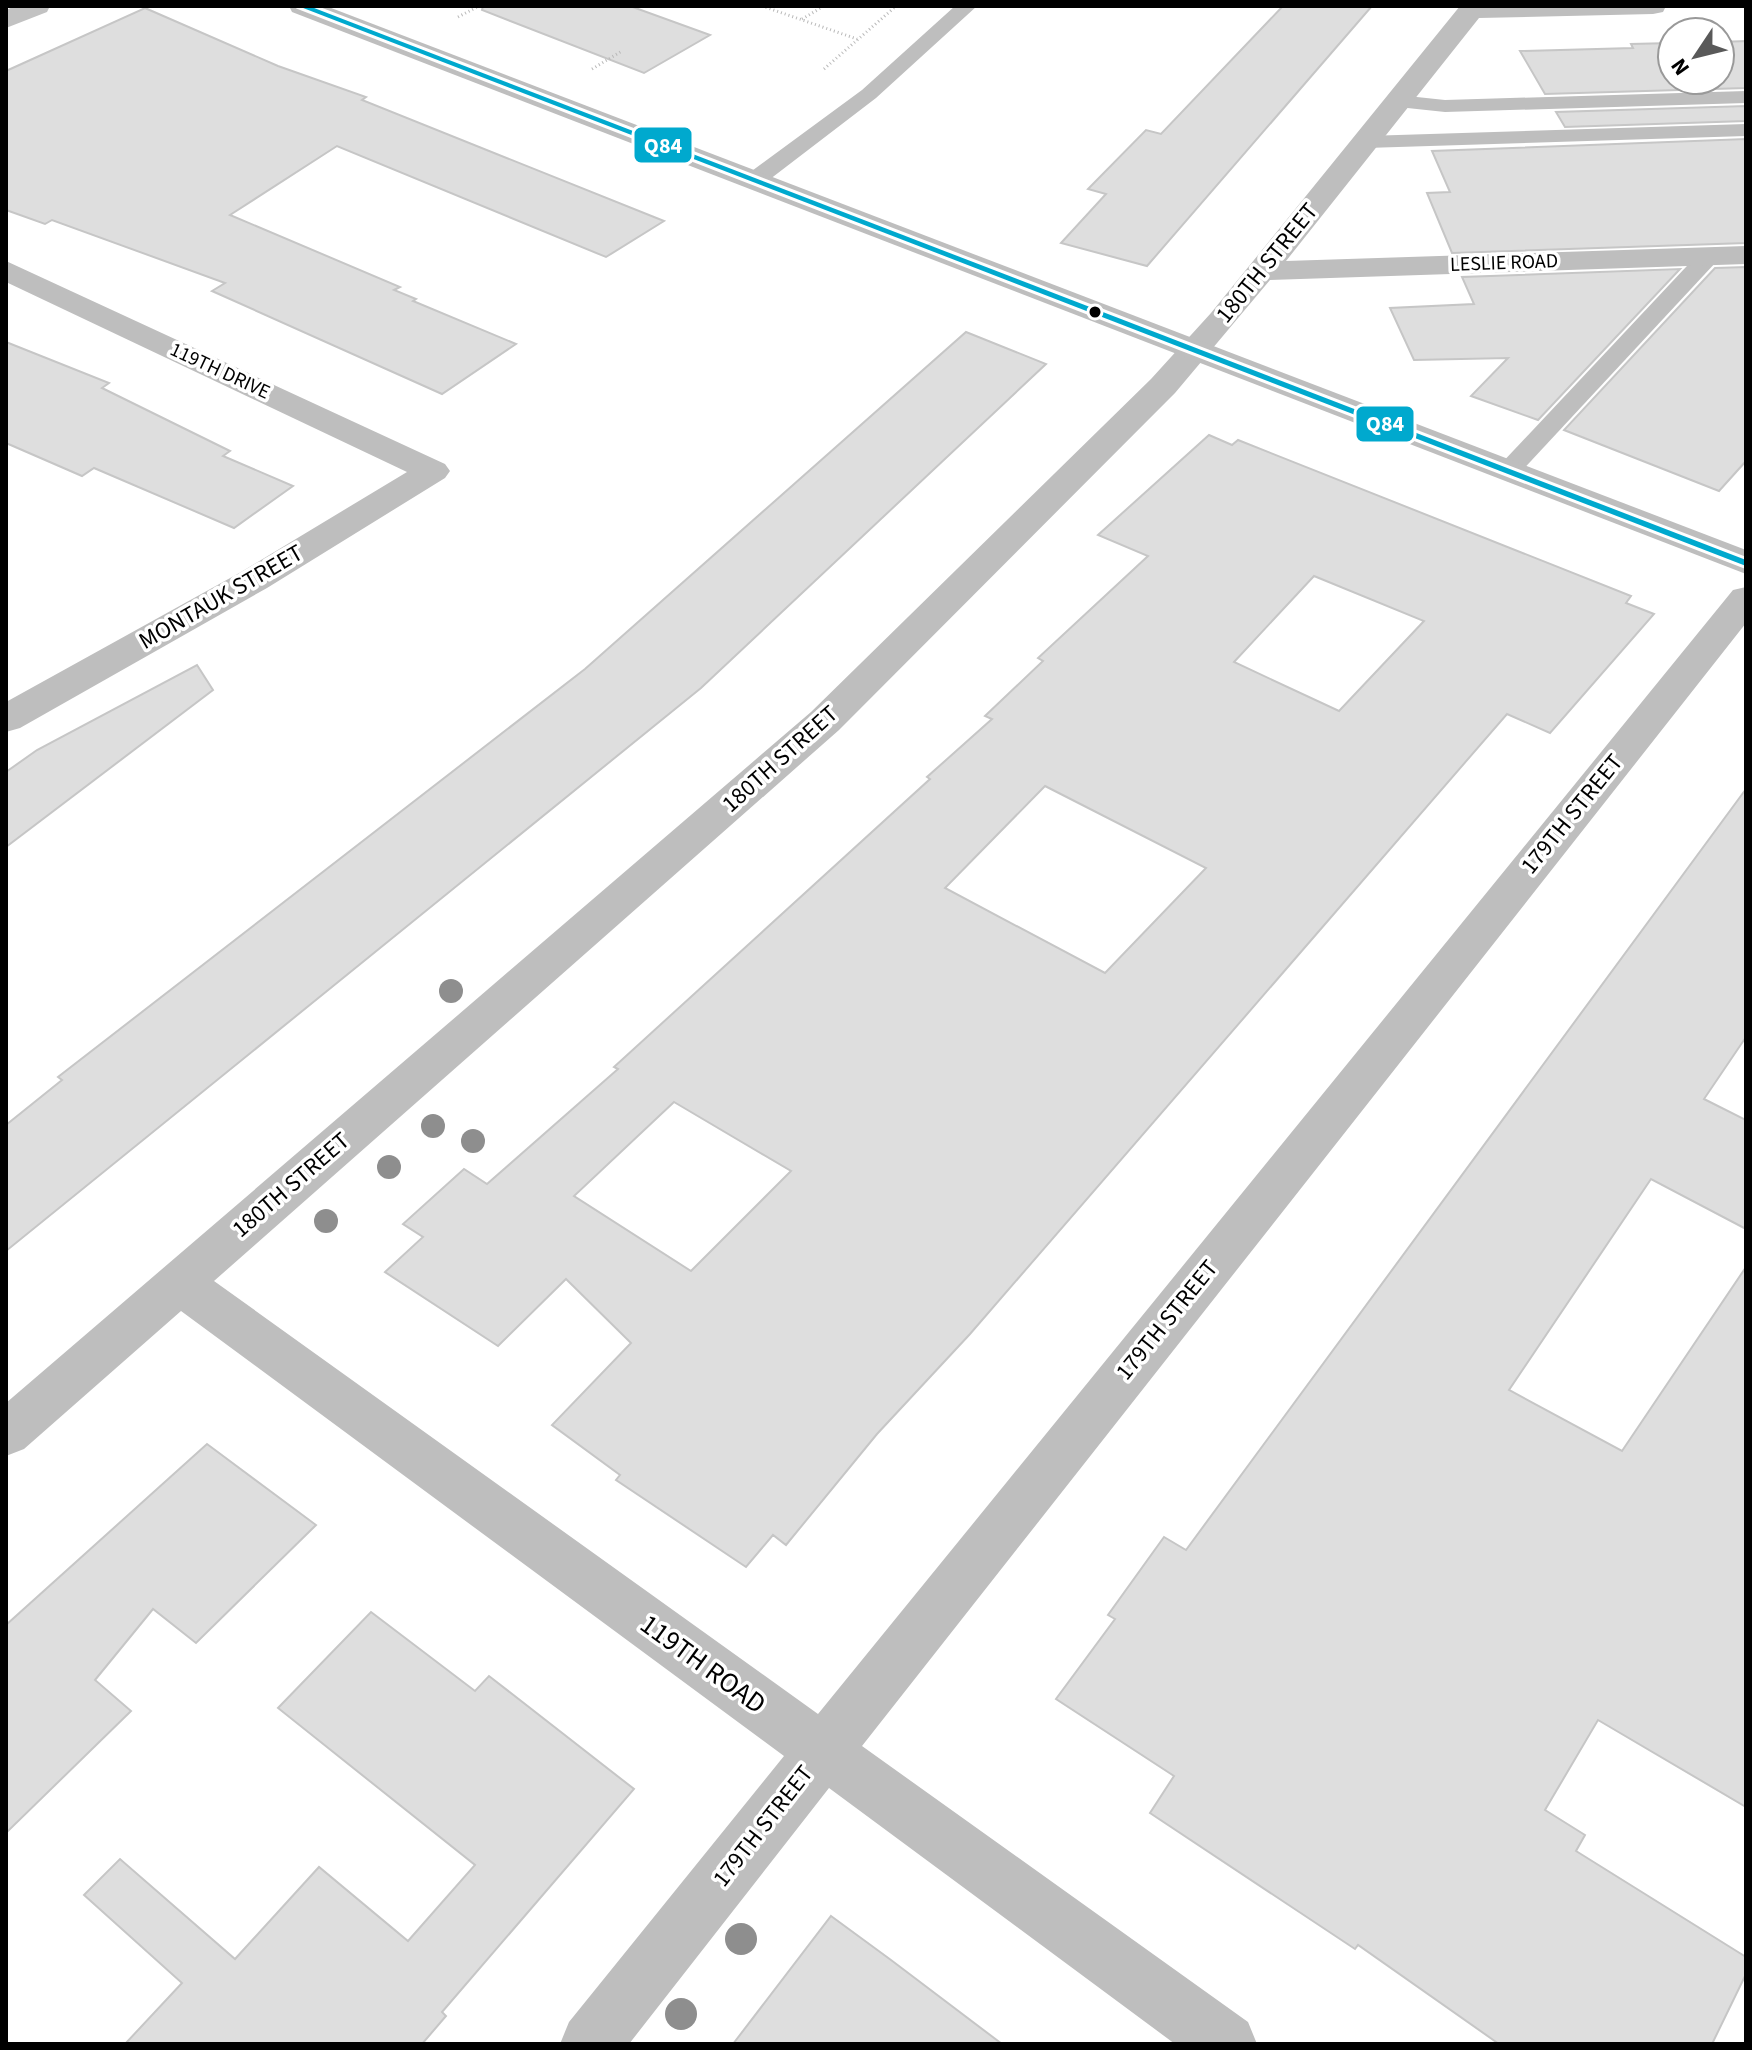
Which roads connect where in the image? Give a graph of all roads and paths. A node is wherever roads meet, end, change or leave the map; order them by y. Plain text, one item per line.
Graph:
1 (37, 6) edge
2 (302, 6) edge
3 (762, 6) edge
4 (785, 6) edge
5 (824, 6) edge
6 (895, 6) edge
7 (967, 6) edge
8 (1653, 6) edge
9 (1473, 8) edge
10 (776, 11) junction
11 (6, 20) edge
12 (801, 20) junction
13 (858, 39) junction
14 (622, 51) dead end
15 (589, 71) dead end
16 (813, 78) dead end
17 (1746, 97) edge
18 (1398, 101) junction
19 (1746, 130) edge
20 (1366, 142) junction
21 (753, 181) junction
22 (1746, 255) edge
23 (1709, 256) junction
24 (6, 270) edge
25 (1261, 271) junction
26 (1195, 351) junction
27 (433, 471) joint
28 (1508, 471) junction
29 (1746, 563) edge
30 (1746, 598) edge
31 (6, 719) edge
32 (180, 1283) junction
33 (6, 1434) edge
34 (822, 1750) junction
35 (591, 2044) edge
36 (1226, 2044) edge

1 - 11 main road
2 - 21 street
3 - 10 path
4 - 10 path
5 - 12 path
6 - 13 path
7 - 21 lane
8 - 9 street
9 - 18 street, 180TH STREET
10 - 12 path
12 - 13 path
13 - 16 path
14 - 15 path
17 - 18 lane
18 - 20 street, 180TH STREET
19 - 20 lane
20 - 25 street, 180TH STREET
21 - 26 street
22 - 23 street, LESLIE ROAD
23 - 25 street, LESLIE ROAD
23 - 28 lane
24 - 27 street, 119TH DRIVE
25 - 26 street, 180TH STREET
26 - 28 street
26 - 32 street, 180TH STREET
27 - 31 street, MONTAUK STREET
28 - 29 street
30 - 34 street, 179TH STREET
32 - 33 street, 180TH STREET
32 - 34 street, 119TH ROAD
34 - 35 street, 179TH STREET
34 - 36 street, 119TH ROAD

